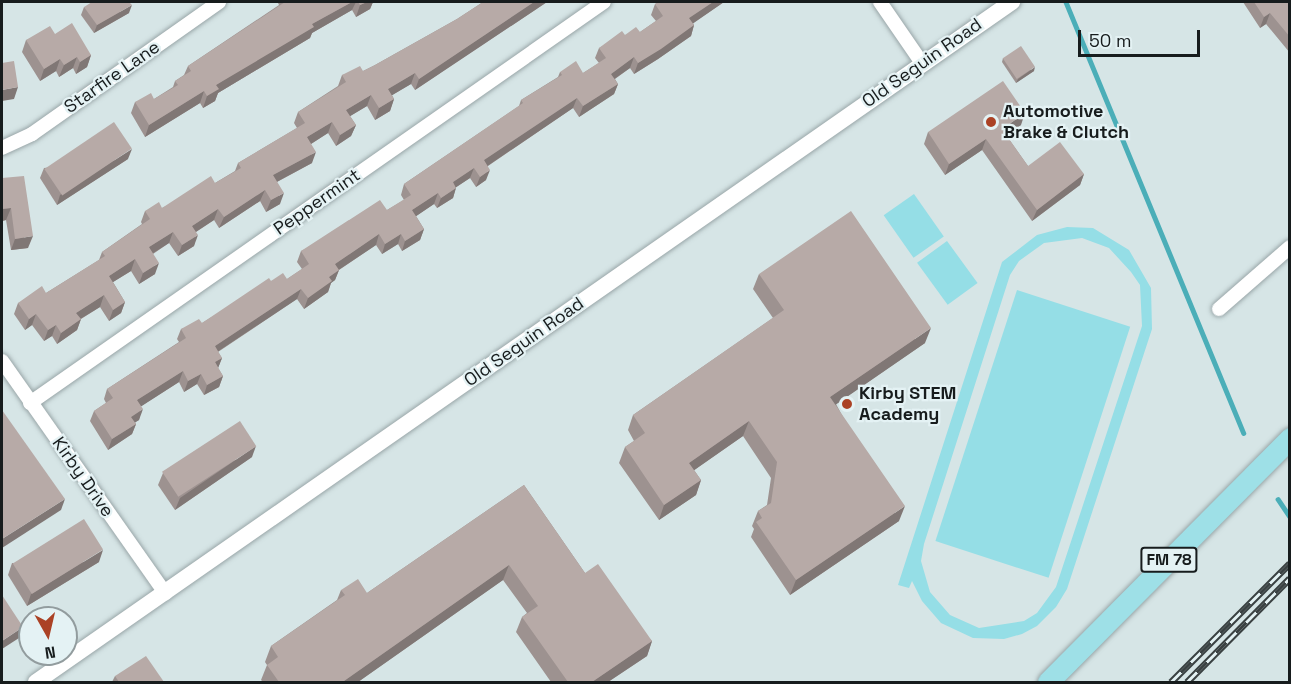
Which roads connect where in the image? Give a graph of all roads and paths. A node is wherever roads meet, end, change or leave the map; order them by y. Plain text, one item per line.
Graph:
1 (219, 2) edge
2 (604, 2) edge
3 (880, 2) edge
4 (1012, 2) edge
5 (922, 63) junction
6 (2, 148) edge
7 (1290, 247) edge
8 (1219, 309) dead end
9 (2, 361) edge
10 (30, 403) junction
11 (1290, 438) edge
12 (165, 593) junction
13 (36, 682) edge
14 (1048, 682) edge

1 - 6 street, Starfire Lane
2 - 10 street, Peppermint
3 - 5 street
4 - 5 street, Old Seguin Road
5 - 12 street, Old Seguin Road
7 - 8 street
9 - 10 street, Kirby Drive
10 - 12 street, Kirby Drive
11 - 14 main road, FM 78
12 - 13 street, Old Seguin Road

